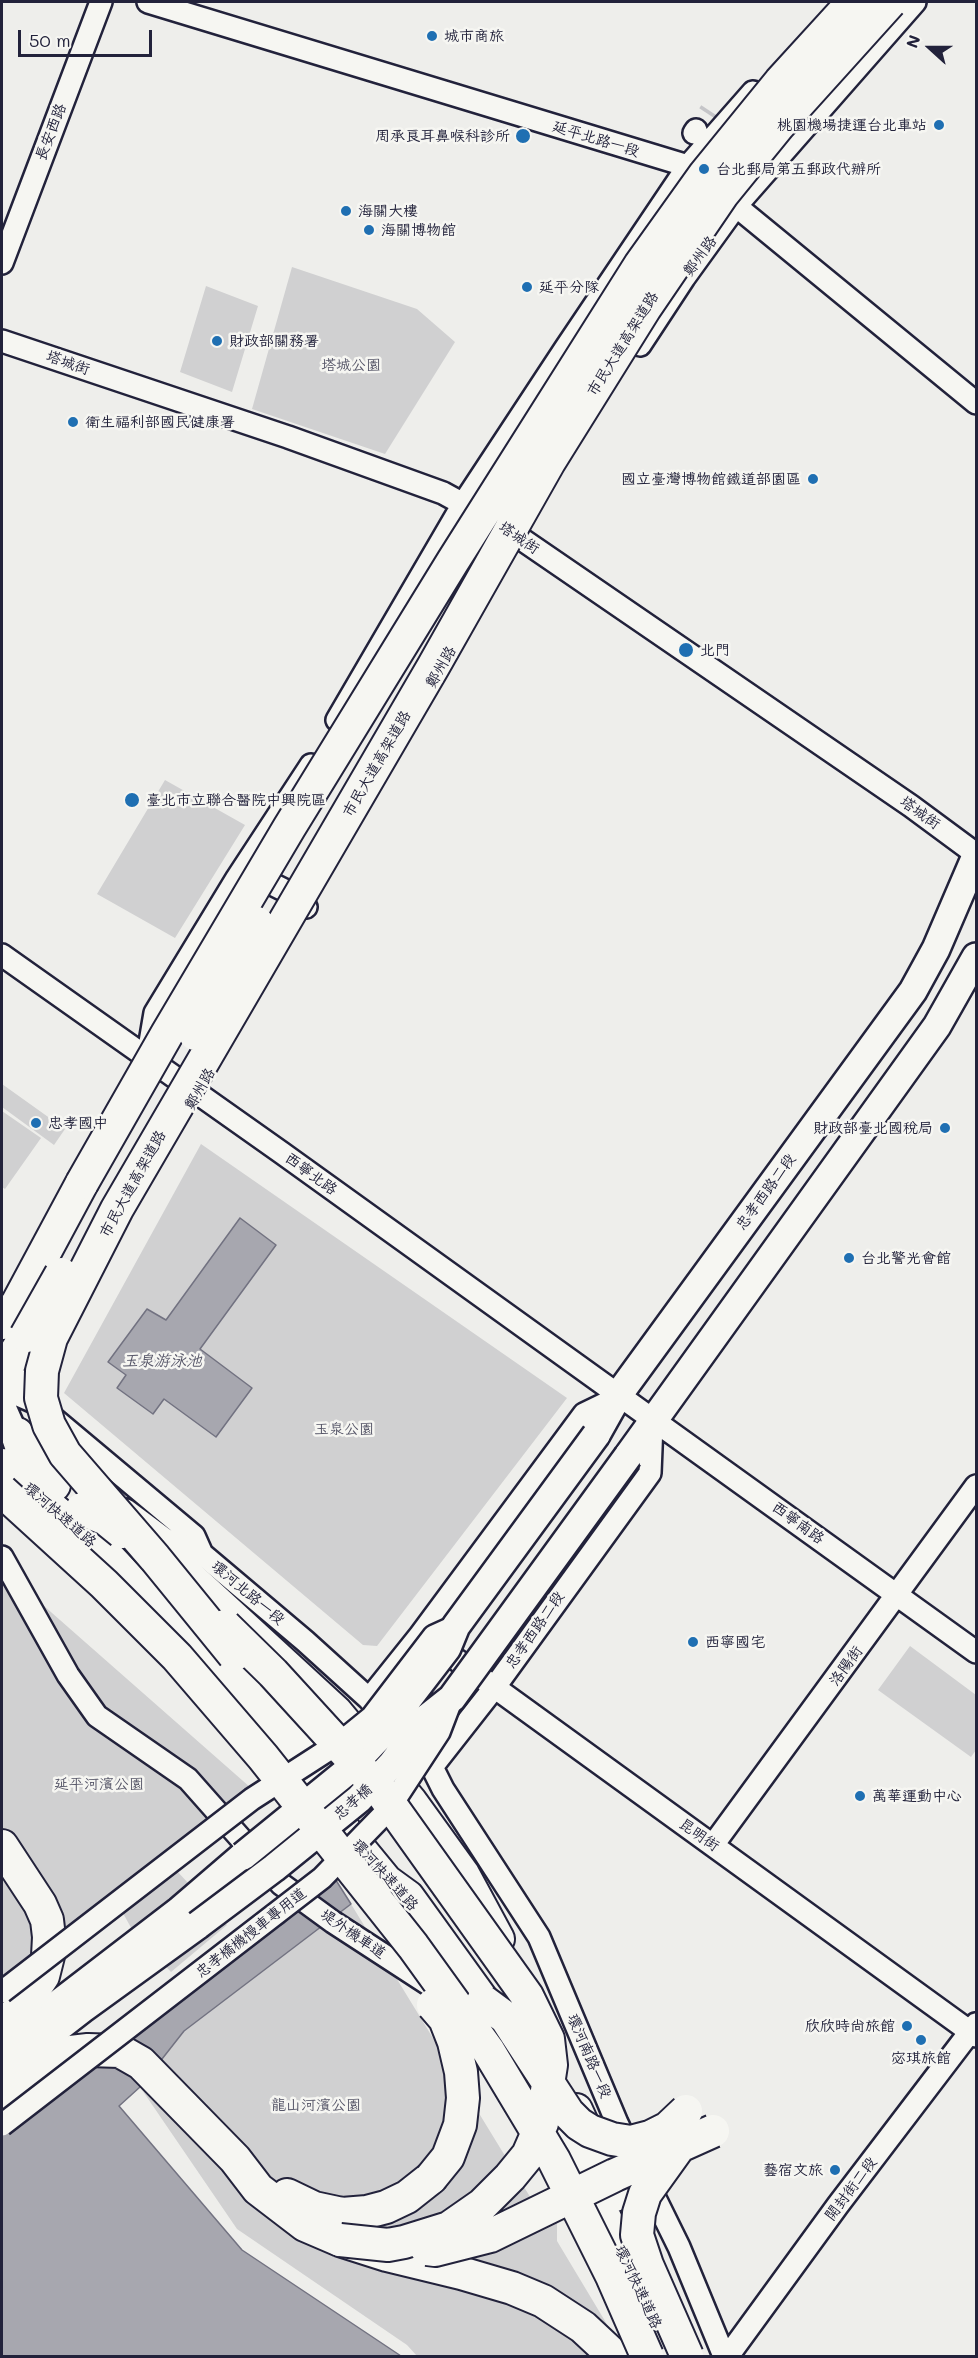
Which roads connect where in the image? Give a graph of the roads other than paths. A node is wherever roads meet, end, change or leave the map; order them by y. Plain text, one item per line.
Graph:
1 (101, 2) edge
2 (148, 2) edge
3 (833, 2) edge
4 (853, 2) edge
5 (890, 2) edge
6 (915, 2) edge
7 (699, 126) dead end
8 (707, 152) dead end
9 (688, 166) junction
10 (736, 206) junction
11 (2, 263) edge
12 (2, 341) edge
13 (539, 404) dead end
14 (976, 404) edge
15 (481, 455) dead end
16 (463, 504) junction
17 (519, 537) junction
18 (453, 561) junction
19 (491, 564) junction
20 (413, 589) junction
21 (474, 610) junction
22 (360, 747) junction
23 (976, 855) edge
24 (237, 878) junction
25 (307, 908) junction
26 (2, 955) edge
27 (976, 957) edge
28 (147, 1058) junction
29 (198, 1093) junction
30 (2, 1316) edge
31 (14, 1330) edge
32 (2, 1374) edge
33 (2, 1386) edge
34 (618, 1396) junction
35 (2, 1400) edge
36 (653, 1422) junction
37 (17, 1434) junction
38 (596, 1434) joint
39 (2, 1465) edge
40 (976, 1486) edge
41 (2, 1492) edge
42 (2, 1516) edge
43 (177, 1553) junction
44 (2, 1557) edge
45 (2, 1576) edge
46 (898, 1594) junction
47 (210, 1598) junction
48 (456, 1626) junction
49 (421, 1634) junction
50 (976, 1652) edge
51 (494, 1688) junction
52 (452, 1698) junction
53 (369, 1700) junction
54 (432, 1767) junction
55 (713, 1845) junction
56 (2, 1846) edge
57 (278, 1887) junction
58 (408, 1897) junction
59 (329, 1924) junction
60 (2, 1992) edge
61 (483, 2001) junction
62 (2, 2024) edge
63 (975, 2030) edge
64 (2, 2047) edge
65 (2, 2071) edge
66 (2, 2096) edge
67 (699, 2121) junction
68 (2, 2125) edge
69 (235, 2159) junction
70 (340, 2240) junction
71 (388, 2245) junction
72 (614, 2356) edge
73 (627, 2356) edge
74 (636, 2356) edge
75 (647, 2356) edge
76 (671, 2356) edge
77 (685, 2356) edge
78 (724, 2356) edge
79 (728, 2356) edge

1 - 11 street, 長安西路
2 - 9 street, 延平北路一段
3 - 9 street
4 - 18 highway, 市民大道高架道路, bridge
5 - 19 highway, 市民大道高架道路, bridge
6 - 10 street, 鄭州路
7 - 8 street
9 - 10 street, 延平北路一段
9 - 16 street
10 - 14 street, 延平北路一段
10 - 17 street, 鄭州路
12 - 16 street, 塔城街
13 - 15 street
16 - 17 street, 塔城街
16 - 20 street
17 - 21 street, 鄭州路
17 - 23 street, 塔城街
18 - 22 highway, bridge
18 - 31 highway, 市民大道高架道路, bridge
19 - 22 highway, bridge
19 - 43 highway, 市民大道高架道路, bridge
20 - 21 street
20 - 24 street
21 - 25 street, 鄭州路
22 - 31 highway, bridge
23 - 34 main road, 忠孝西路二段
24 - 25 street
24 - 28 street
25 - 29 street, 鄭州路
26 - 28 street, 西寧北路
27 - 36 main road
28 - 29 street, 西寧北路
28 - 30 street
29 - 33 street, 鄭州路
29 - 34 street, 西寧北路
31 - 32 highway
33 - 43 street, 環河北路一段
34 - 36 street, 西寧南路
34 - 38 main road, 忠孝西路二段
34 - 49 street, 忠孝西路二段
35 - 37 street
36 - 46 street, 西寧南路
36 - 51 street, 忠孝西路二段
36 - 52 main road, 忠孝橋, bridge
37 - 43 street
37 - 47 highway
38 - 48 main road, 忠孝橋, bridge
39 - 58 highway, 環河快速道路, bridge
40 - 46 street, 洛陽街
41 - 43 highway, bridge
41 - 75 highway, 環河快速道路, bridge
42 - 69 highway, bridge
43 - 47 highway
43 - 53 street, 環河北路一段
43 - 58 highway, bridge
43 - 71 highway, bridge
44 - 57 street, 堤外機車道
45 - 57 street, 堤外機車道
46 - 50 street, 西寧南路
46 - 55 street, 洛陽街
47 - 77 highway, bridge
48 - 60 street, bridge
48 - 64 main road, 忠孝橋, bridge
49 - 51 street, 昆明街
49 - 53 street, 忠孝西路二段
51 - 54 street, 忠孝西路二段
51 - 55 street, 昆明街
52 - 65 main road, 忠孝橋, bridge
52 - 68 street, 忠孝橋機慢車專用道, bridge
53 - 54 street, 環河北路一段
54 - 78 street, 環河南路一段
55 - 63 street, 昆明街
56 - 62 highway
57 - 59 street, 堤外機車道
58 - 61 highway, 環河快速道路
59 - 73 street, 堤外機車道
59 - 74 street, 堤外機車道
61 - 67 highway, bridge
61 - 76 highway, 環河快速道路, bridge
63 - 79 street, 開封街二段
66 - 69 highway
67 - 71 highway, bridge
67 - 77 highway, bridge
69 - 70 highway
70 - 71 highway, bridge
70 - 72 highway, bridge

